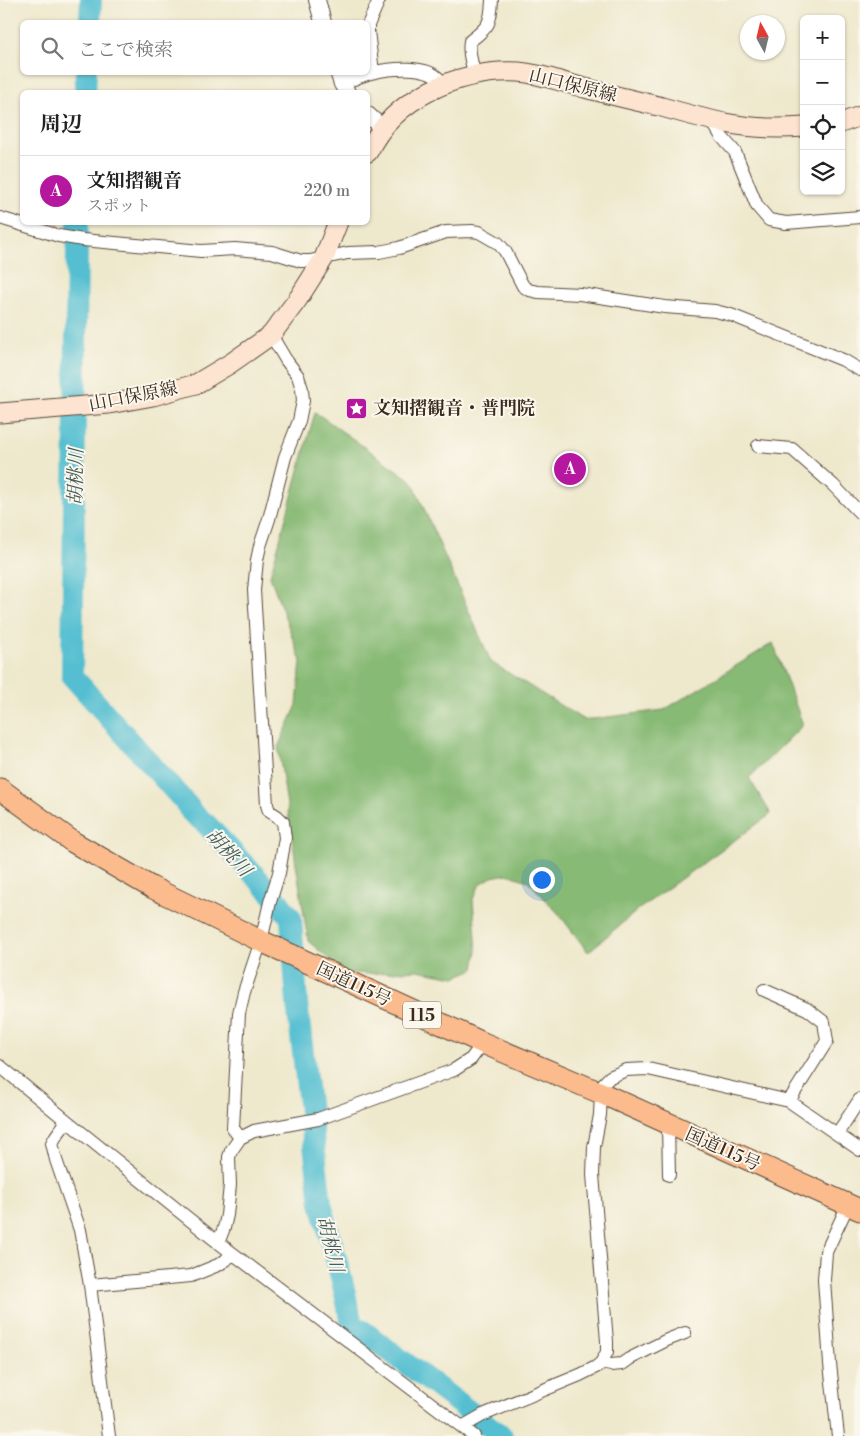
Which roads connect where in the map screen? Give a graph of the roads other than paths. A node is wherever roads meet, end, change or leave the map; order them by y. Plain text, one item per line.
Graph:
1 (317, 0) edge
2 (379, 0) edge
3 (492, 0) edge
4 (322, 20) edge
5 (370, 20) edge
6 (370, 47) edge
7 (373, 72) junction
8 (370, 73) edge
9 (365, 75) edge
10 (475, 76) junction
11 (342, 83) edge
12 (442, 86) junction
13 (860, 116) edge
14 (370, 117) edge
15 (715, 121) junction
16 (845, 122) edge
17 (800, 127) edge
18 (382, 128) junction
19 (370, 149) edge
20 (860, 217) edge
21 (0, 218) edge
22 (20, 224) edge
23 (23, 225) edge
24 (337, 225) edge
25 (324, 258) junction
26 (271, 335) junction
27 (860, 370) edge
28 (0, 413) edge
29 (758, 446) dead end
30 (860, 514) edge
31 (0, 789) edge
32 (261, 941) junction
33 (764, 990) dead end
34 (482, 1043) junction
35 (0, 1066) edge
36 (601, 1093) junction
37 (860, 1099) edge
38 (789, 1101) junction
39 (67, 1122) junction
40 (668, 1124) junction
41 (837, 1134) junction
42 (240, 1138) junction
43 (860, 1150) edge
44 (669, 1175) dead end
45 (854, 1208) edge
46 (218, 1242) junction
47 (232, 1253) junction
48 (90, 1285) junction
49 (685, 1333) dead end
50 (601, 1363) junction
51 (462, 1427) junction
52 (109, 1436) edge
53 (474, 1436) edge
54 (838, 1436) edge

1 - 4 street
2 - 5 street
3 - 10 street
6 - 7 street
7 - 8 street
7 - 12 street
9 - 11 street
10 - 12 main road, 山口保原線
10 - 15 main road, 山口保原線
12 - 18 main road, 山口保原線
13 - 16 main road
14 - 18 street
15 - 17 main road, 山口保原線
15 - 20 street
18 - 19 main road, 山口保原線
21 - 22 street
23 - 25 street
24 - 25 main road, 山口保原線
25 - 26 main road, 山口保原線
25 - 27 street
26 - 28 main road, 山口保原線
26 - 32 street
29 - 30 street
31 - 32 highway, 国道115号 / 115
32 - 34 highway, 国道115号 / 115
32 - 42 street
33 - 38 street
34 - 36 highway, 国道115号 / 115
34 - 42 street
35 - 39 street
36 - 38 street
36 - 40 highway, 国道115号 / 115
36 - 50 street
37 - 41 street
38 - 41 street
39 - 46 street
39 - 48 street
40 - 44 street
40 - 45 highway, 国道115号 / 115
41 - 43 street
42 - 46 street
45 - 54 street
46 - 47 street
47 - 48 street
47 - 51 street
48 - 52 street
49 - 50 street
50 - 51 street
51 - 53 street

